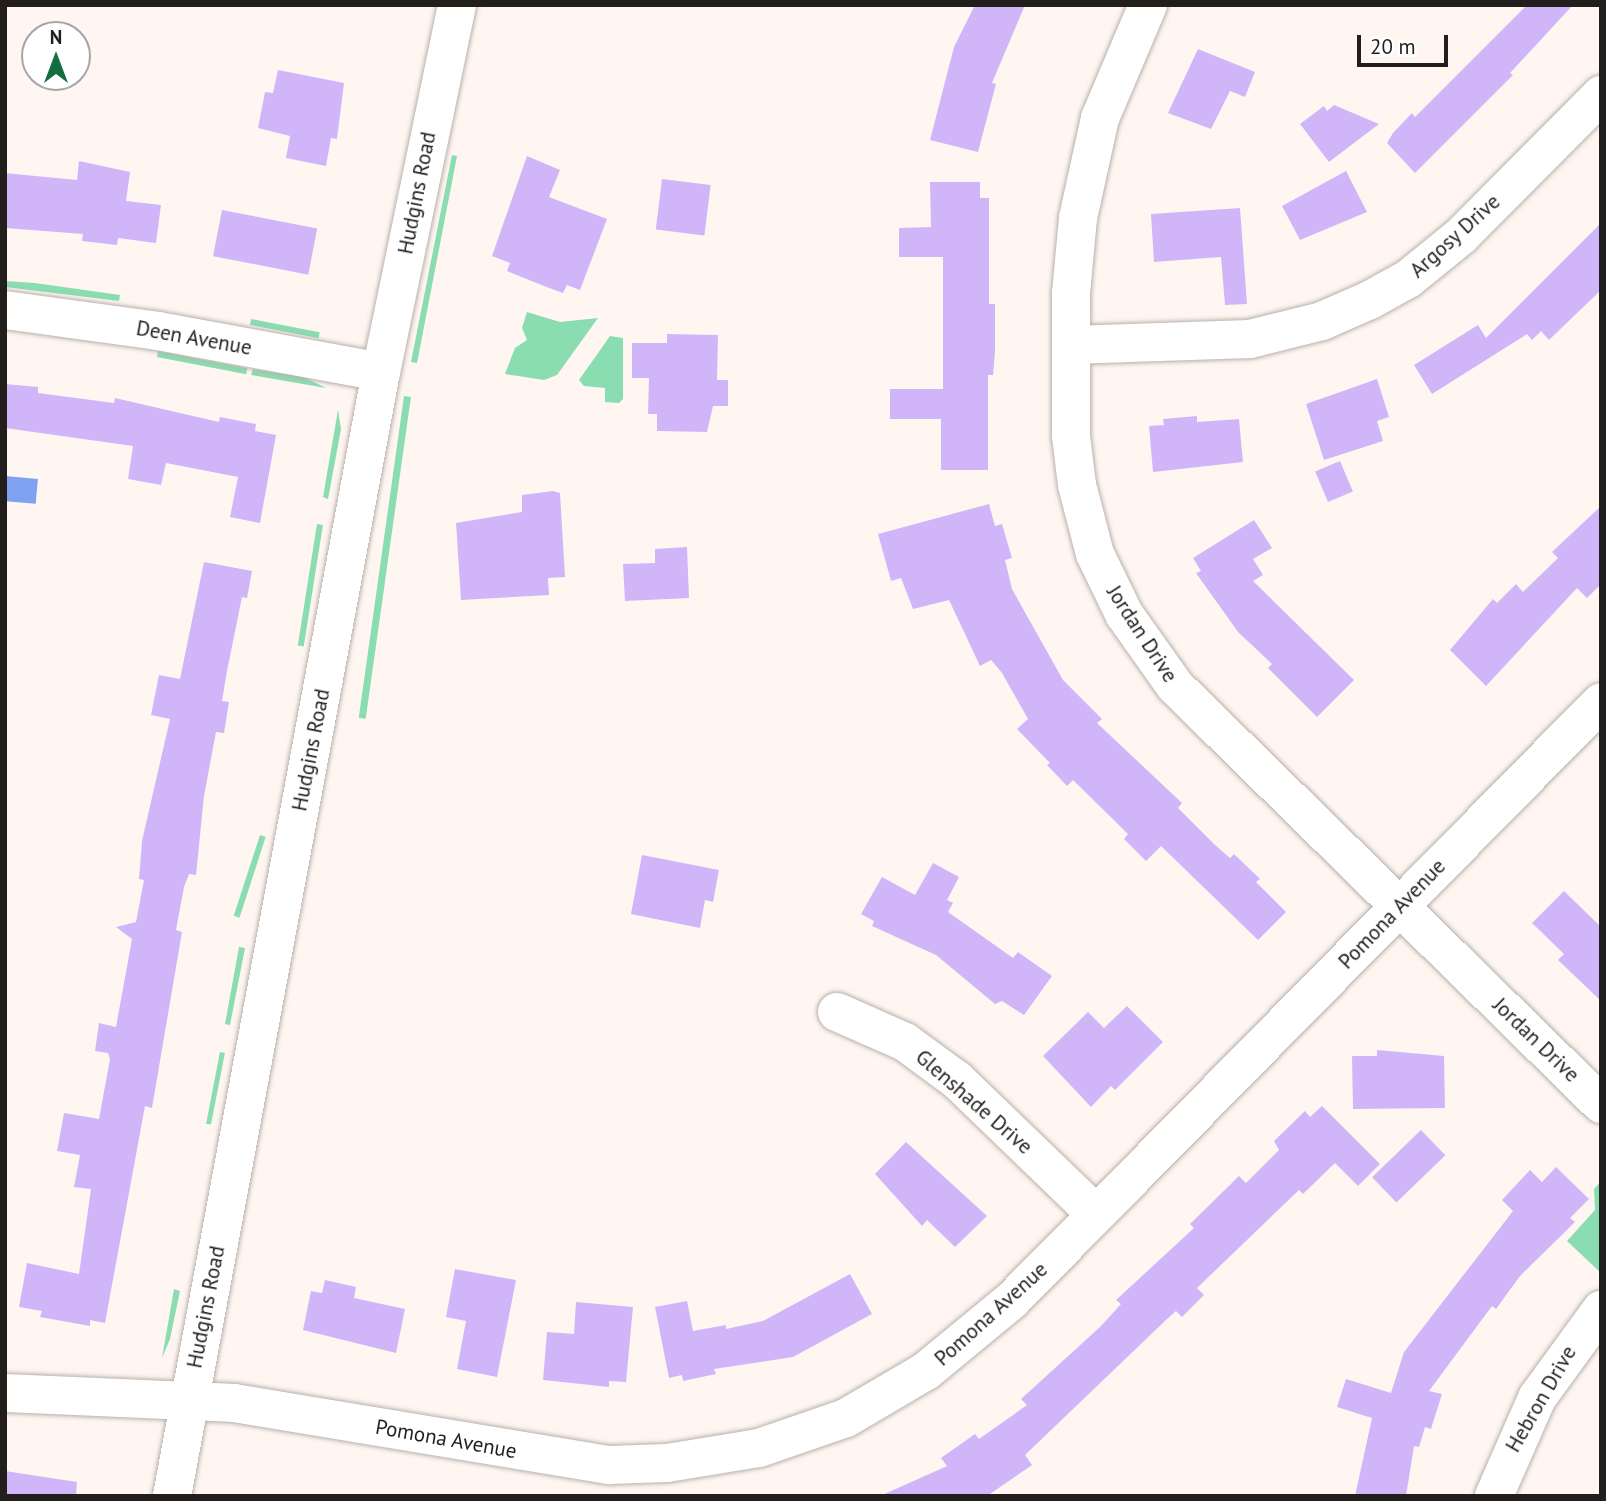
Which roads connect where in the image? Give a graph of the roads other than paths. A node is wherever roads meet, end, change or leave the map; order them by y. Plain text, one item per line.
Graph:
1 (457, 5) edge
2 (1148, 5) edge
3 (1601, 95) edge
4 (5, 310) edge
5 (1071, 345) junction
6 (381, 372) junction
7 (1601, 702) edge
8 (1399, 905) junction
9 (837, 1012) dead end
10 (1601, 1104) edge
11 (1096, 1214) junction
12 (1601, 1310) edge
13 (5, 1393) edge
14 (188, 1399) junction
15 (172, 1496) edge
16 (1494, 1496) edge

1 - 6 street, Hudgins Road
2 - 5 street, Jordan Drive
3 - 5 street, Argosy Drive
4 - 6 street, Deen Avenue
5 - 8 street, Jordan Drive
6 - 14 street, Hudgins Road
7 - 8 street, Pomona Avenue
8 - 10 street, Jordan Drive
8 - 11 street, Pomona Avenue
9 - 11 street, Glenshade Drive
11 - 14 street, Pomona Avenue
12 - 16 street, Hebron Drive
13 - 14 street, Pomona Avenue
14 - 15 street, Hudgins Road

